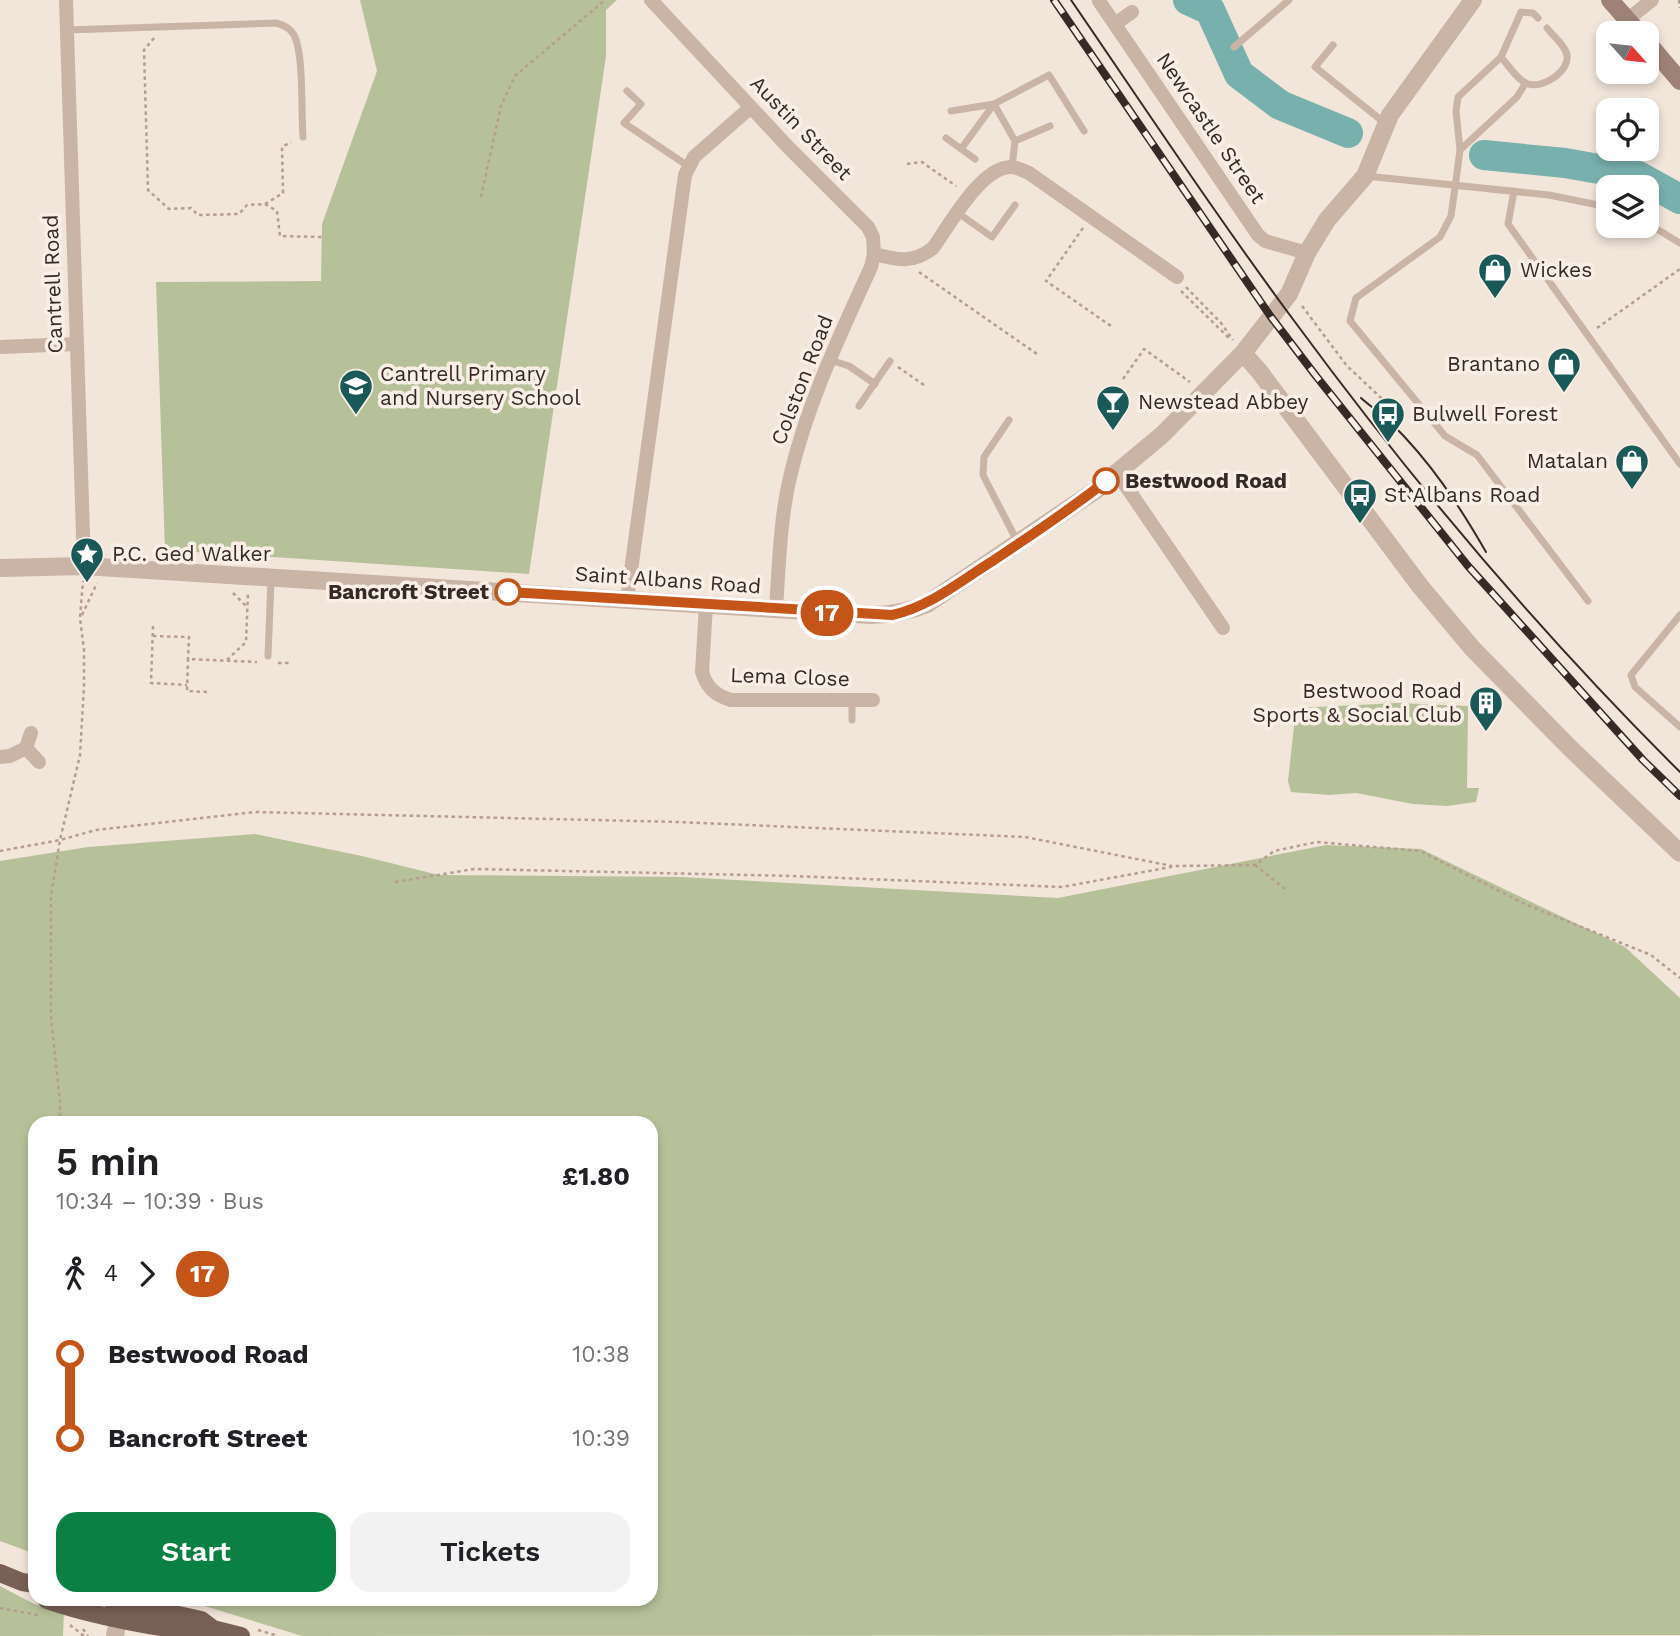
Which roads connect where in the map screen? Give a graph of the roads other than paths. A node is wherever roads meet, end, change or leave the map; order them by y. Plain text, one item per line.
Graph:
1 (66, 0) edge
2 (651, 0) edge
3 (1099, 0) edge
4 (1289, 0) edge
5 (1473, 0) edge
6 (1611, 0) edge
7 (1652, 0) edge
8 (1132, 12) dead end
9 (1538, 18) dead end
10 (1628, 21) edge
11 (1637, 21) edge
12 (1115, 24) junction
13 (1547, 28) dead end
14 (67, 30) junction
15 (1333, 46) dead end
16 (1234, 47) dead end
17 (1659, 56) edge
18 (1501, 57) junction
19 (1680, 81) edge
20 (1525, 83) junction
21 (626, 91) dead end
22 (994, 104) junction
23 (751, 107) junction
24 (951, 111) dead end
25 (1386, 125) junction
26 (1050, 126) dead end
27 (1084, 131) dead end
28 (303, 137) road end
29 (946, 138) dead end
30 (1015, 141) junction
31 (961, 149) junction
32 (1460, 150) junction
33 (975, 159) dead end
34 (688, 166) junction
35 (1012, 167) junction
36 (1365, 176) junction
37 (1455, 186) junction
38 (1514, 191) junction
39 (1596, 204) edge
40 (1015, 205) dead end
41 (958, 213) junction
42 (1659, 230) edge
43 (1680, 243) edge
44 (1307, 253) junction
45 (874, 254) junction
46 (1178, 284) road end
47 (76, 344) junction
48 (0, 347) edge
49 (1243, 353) junction
50 (830, 360) junction
51 (890, 361) road end
52 (875, 384) junction
53 (859, 406) dead end
54 (1009, 420) dead end
55 (1680, 464) edge
56 (1117, 473) junction
57 (1018, 543) junction
58 (84, 566) junction
59 (0, 568) edge
60 (272, 577) junction
61 (627, 600) junction
62 (1588, 601) dead end
63 (706, 605) junction
64 (776, 609) junction
65 (1680, 615) edge
66 (1223, 628) dead end
67 (268, 656) dead end
68 (852, 700) junction
69 (873, 700) dead end
70 (852, 720) dead end
71 (1680, 727) edge
72 (31, 733) dead end
73 (26, 748) junction
74 (0, 757) edge
75 (39, 762) dead end
76 (1680, 853) edge
77 (0, 1573) edge
78 (28, 1585) edge
79 (77, 1606) edge
80 (116, 1614) edge
81 (142, 1622) edge
82 (241, 1636) edge

1 - 14 street, Cantrell Road
2 - 23 street, Austin Street
3 - 12 street, Newcastle Street
4 - 16 lane
5 - 25 street, Saint Albans Road
6 - 10 main road
7 - 11 street
8 - 12 street
9 - 18 lane
12 - 44 street, Newcastle Street
13 - 20 lane
14 - 28 lane
14 - 47 street, Cantrell Road
15 - 25 lane
17 - 19 main road
18 - 20 lane
18 - 32 lane
20 - 32 lane
21 - 34 lane
22 - 24 lane
22 - 27 lane
22 - 30 lane
22 - 31 lane
23 - 34 street
23 - 45 street, Austin Street
25 - 36 street, Saint Albans Road
26 - 30 lane
29 - 31 lane
30 - 35 lane
31 - 33 lane
32 - 37 lane
34 - 61 street
35 - 41 street
35 - 46 street
36 - 37 lane
36 - 44 street, Saint Albans Road
37 - 38 lane
37 - 62 lane
38 - 39 lane
38 - 55 lane
40 - 41 lane
41 - 45 street
42 - 43 lane
44 - 49 street, Saint Albans Road
45 - 50 street, Colston Road
47 - 48 street
47 - 58 street, Cantrell Road
49 - 56 street, Saint Albans Road
49 - 76 street
50 - 52 lane
50 - 64 street, Colston Road
51 - 52 lane
52 - 53 lane
54 - 57 lane
56 - 57 street, Saint Albans Road
56 - 66 street
57 - 64 street, Saint Albans Road
58 - 59 street, Saint Albans Road
58 - 60 street, Saint Albans Road
60 - 61 street, Saint Albans Road
60 - 67 lane
61 - 63 street, Saint Albans Road
63 - 64 street, Saint Albans Road
63 - 68 street, Lema Close
65 - 71 lane
68 - 69 street, Lema Close
68 - 70 lane
72 - 73 street
73 - 74 street
73 - 75 street
77 - 78 main road
79 - 80 main road
80 - 81 main road
81 - 82 main road

